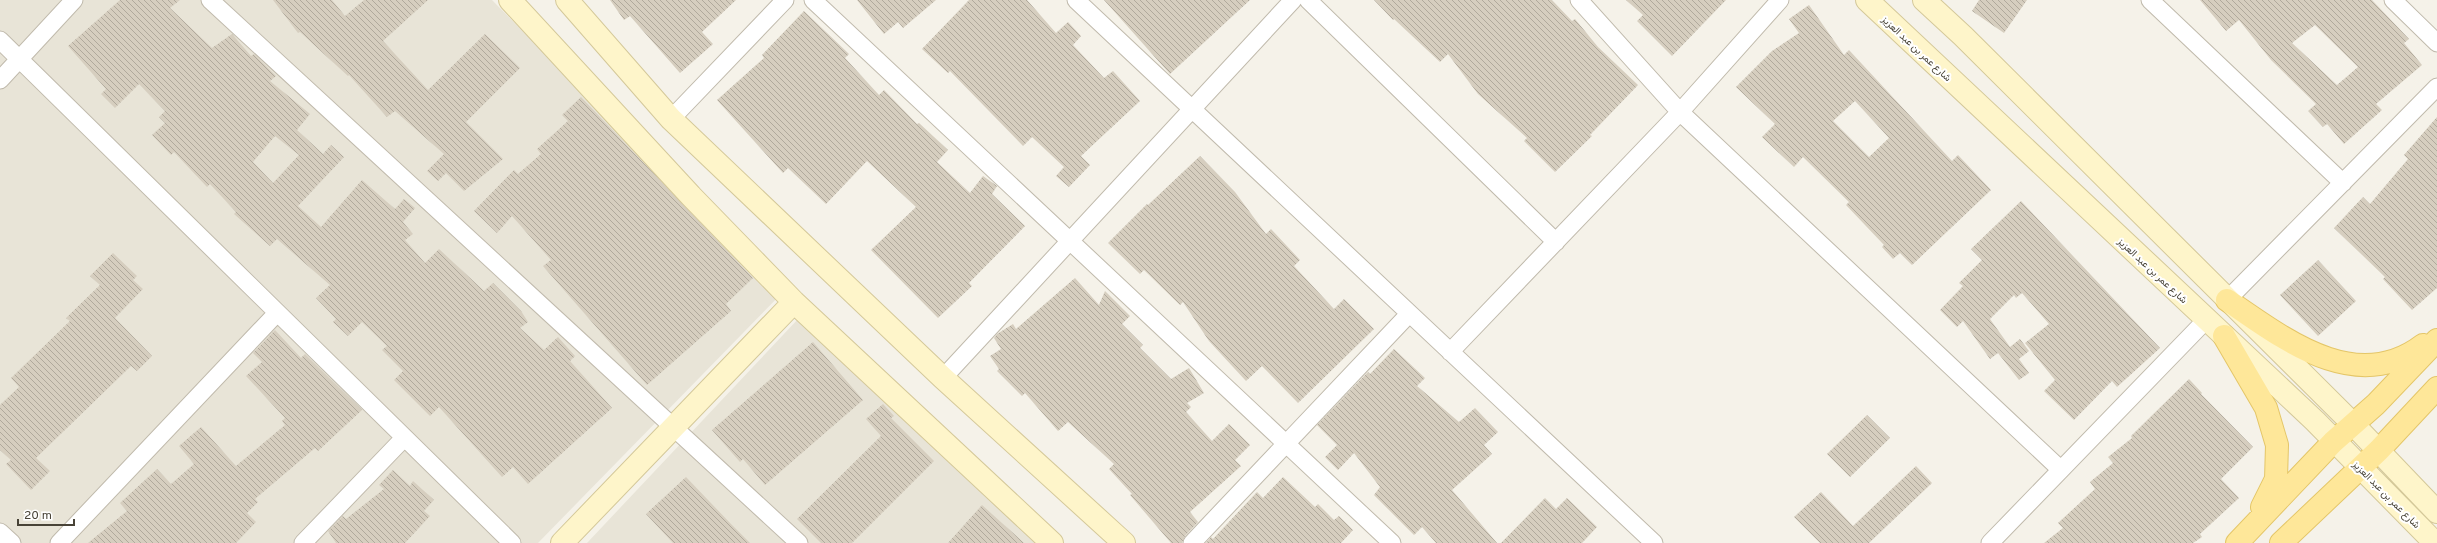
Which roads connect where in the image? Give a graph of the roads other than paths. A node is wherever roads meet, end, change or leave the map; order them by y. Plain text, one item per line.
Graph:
1 (74, 0) edge
2 (210, 0) edge
3 (510, 0) edge
4 (566, 0) edge
5 (785, 0) edge
6 (813, 0) edge
7 (1076, 0) edge
8 (1293, 0) edge
9 (1308, 0) edge
10 (1579, 0) edge
11 (1780, 0) edge
12 (1867, 0) edge
13 (1924, 0) edge
14 (2150, 0) edge
15 (2393, 0) edge
16 (0, 40) edge
17 (2437, 42) edge
18 (20, 59) junction
19 (0, 80) edge
20 (2437, 87) edge
21 (1192, 109) junction
22 (1680, 112) junction
23 (671, 119) junction
24 (2343, 183) junction
25 (1071, 240) junction
26 (1556, 242) junction
27 (2228, 300) junction
28 (794, 302) junction
29 (277, 313) junction
30 (1409, 314) junction
31 (2206, 320) junction
32 (2437, 334) edge
33 (2224, 336) junction
34 (2437, 340) edge
35 (1450, 352) junction
36 (943, 378) junction
37 (2437, 388) edge
38 (2353, 424) junction
39 (674, 428) junction
40 (404, 438) junction
41 (1286, 442) junction
42 (2334, 442) junction
43 (2379, 450) junction
44 (2360, 466) junction
45 (2060, 469) junction
46 (2437, 512) edge
47 (0, 532) edge
48 (2244, 536) edge
49 (12, 543) edge
50 (59, 543) edge
51 (303, 543) edge
52 (512, 543) edge
53 (562, 543) edge
54 (799, 543) edge
55 (1052, 543) edge
56 (1124, 543) edge
57 (1192, 543) edge
58 (1392, 543) edge
59 (1654, 543) edge
60 (1990, 543) edge
61 (2281, 543) edge
62 (2435, 543) edge

1 - 18 street
2 - 39 street
3 - 28 street
4 - 23 street
5 - 23 street
6 - 25 street
7 - 21 street
8 - 21 street
9 - 26 street
10 - 22 street
11 - 22 street
12 - 31 street, شارع عمر بن عبد العزيز
13 - 27 street
14 - 24 street
15 - 17 street
16 - 18 street
18 - 19 street
18 - 29 street
20 - 24 street
21 - 25 street
21 - 30 street
22 - 26 street
22 - 45 street
23 - 36 street
24 - 27 street
25 - 36 street
25 - 41 street
26 - 35 street
27 - 32 main road
27 - 38 street
28 - 39 street
28 - 55 street
29 - 40 street
29 - 50 street
30 - 35 street
30 - 41 street
31 - 33 street, شارع عمر بن عبد العزيز
31 - 45 street
33 - 42 street, شارع عمر بن عبد العزيز
33 - 48 main road
34 - 38 main road
35 - 59 street
36 - 56 street
37 - 43 main road
38 - 42 main road
38 - 43 street
39 - 53 street
39 - 54 street
40 - 51 street
40 - 52 street
41 - 57 street
41 - 58 street
42 - 44 street, شارع عمر بن عبد العزيز
42 - 48 main road
43 - 44 main road
43 - 46 street
44 - 61 main road
44 - 62 street, شارع عمر بن عبد العزيز
45 - 60 street
47 - 49 street

